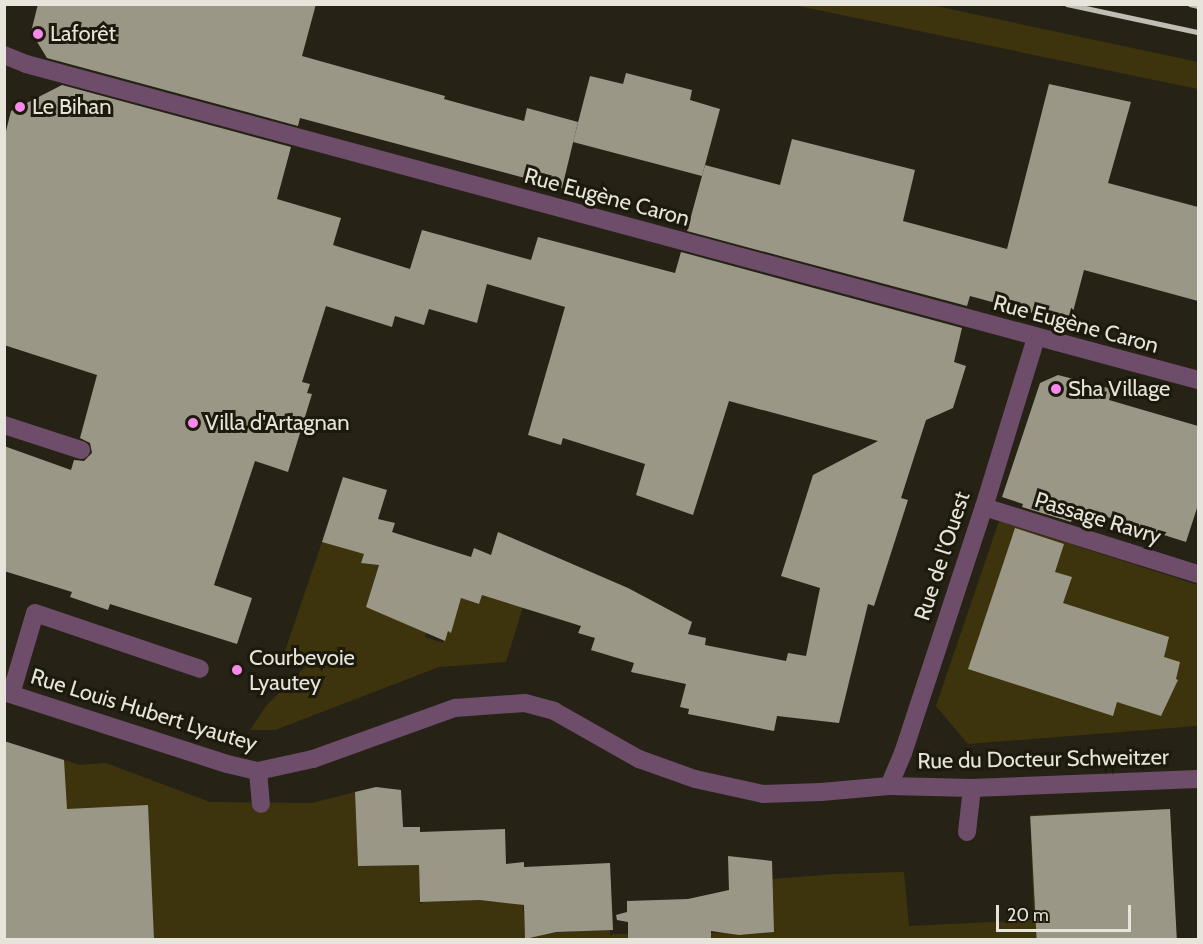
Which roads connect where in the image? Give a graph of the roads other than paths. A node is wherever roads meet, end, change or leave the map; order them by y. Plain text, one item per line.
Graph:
1 (4, 55) edge
2 (1036, 338) junction
3 (1198, 380) edge
4 (4, 425) edge
5 (81, 450) dead end
6 (984, 507) junction
7 (1198, 574) edge
8 (200, 669) dead end
9 (8, 693) edge
10 (258, 771) junction
11 (1198, 779) edge
12 (889, 786) junction
13 (972, 788) junction
14 (261, 804) dead end
15 (967, 831) dead end

1 - 2 street, Rue Eugène Caron
2 - 3 street, Rue Eugène Caron
2 - 6 street, Rue de l'Ouest
4 - 5 street
6 - 7 street, Passage Ravry
6 - 12 street, Rue de l'Ouest
8 - 9 street
9 - 10 street, Rue Louis Hubert Lyautey
10 - 12 street, Rue Louis Hubert Lyautey
10 - 14 street
11 - 13 street, Rue du Docteur Schweitzer
12 - 13 street, Rue du Docteur Schweitzer
13 - 15 street

